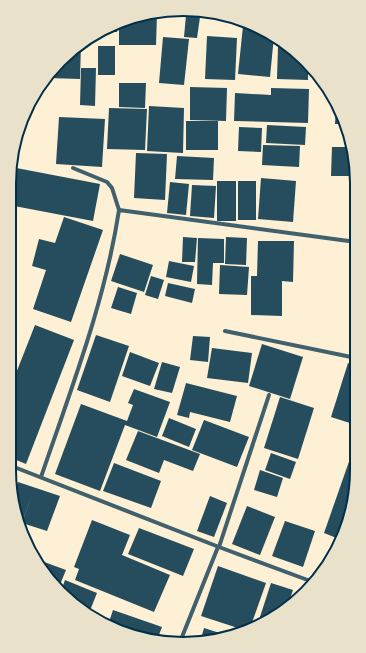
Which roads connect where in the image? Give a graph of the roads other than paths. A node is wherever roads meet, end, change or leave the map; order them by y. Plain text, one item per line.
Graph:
1 (73, 168) dead end
2 (119, 210) junction
3 (350, 241) edge
4 (225, 330) dead end
5 (350, 357) edge
6 (269, 394) dead end
7 (16, 468) edge
8 (41, 477) junction
9 (219, 547) junction
10 (309, 580) edge
11 (182, 637) edge

1 - 2 street
2 - 3 street
2 - 8 street
4 - 5 street
6 - 9 street
7 - 8 street
8 - 9 street
9 - 10 street
9 - 11 street

